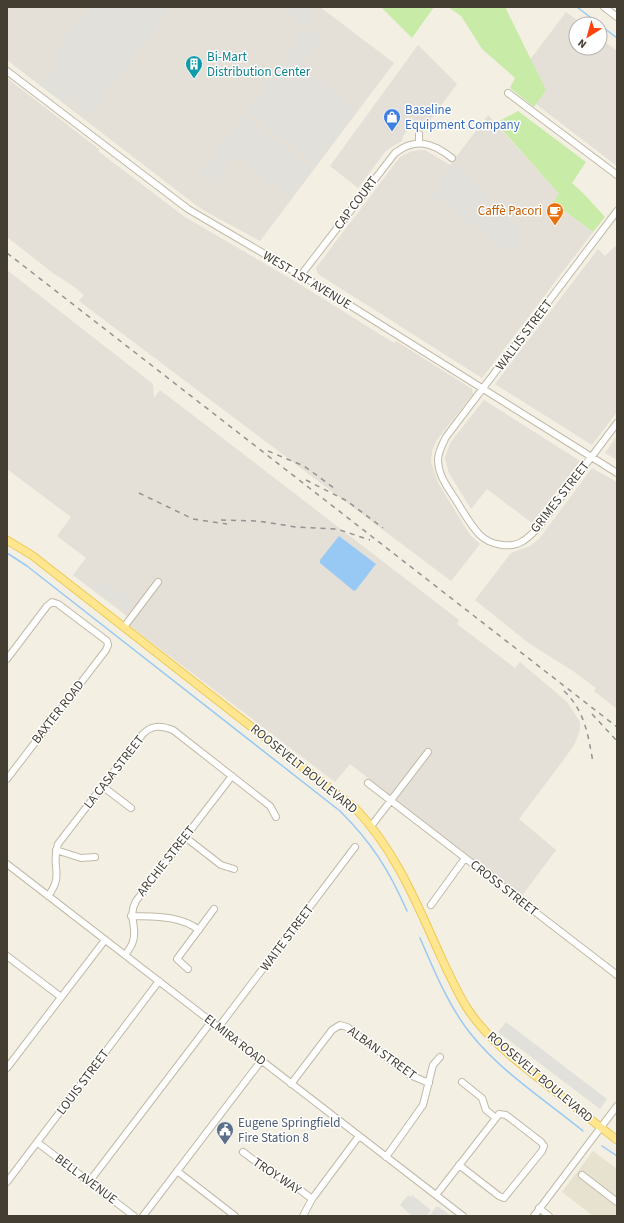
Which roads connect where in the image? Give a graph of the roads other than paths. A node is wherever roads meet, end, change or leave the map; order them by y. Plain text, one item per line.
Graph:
1 (604, 7) edge
2 (617, 17) edge
3 (7, 71) edge
4 (508, 93) dead end
5 (419, 134) dead end
6 (419, 142) junction
7 (452, 158) dead end
8 (617, 175) edge
9 (617, 211) edge
10 (301, 275) junction
11 (483, 389) junction
12 (617, 423) edge
13 (591, 457) junction
14 (438, 461) joint
15 (617, 473) edge
16 (7, 540) edge
17 (158, 582) dead end
18 (124, 627) junction
19 (7, 659) edge
20 (428, 752) dead end
21 (232, 776) junction
22 (7, 779) edge
23 (368, 783) dead end
24 (102, 786) junction
25 (391, 800) junction
26 (131, 808) dead end
27 (276, 817) dead end
28 (372, 825) junction
29 (185, 838) junction
30 (355, 847) dead end
31 (56, 850) junction
32 (95, 857) dead end
33 (465, 858) junction
34 (7, 864) edge
35 (234, 869) dead end
36 (48, 896) junction
37 (430, 905) dead end
38 (214, 909) dead end
39 (131, 916) junction
40 (199, 930) junction
41 (105, 940) junction
42 (124, 955) junction
43 (7, 956) edge
44 (188, 969) dead end
45 (617, 975) edge
46 (159, 982) junction
47 (61, 997) junction
48 (211, 1022) junction
49 (218, 1028) junction
50 (440, 1057) dead end
51 (261, 1061) junction
52 (7, 1068) edge
53 (462, 1082) dead end
54 (429, 1083) junction
55 (291, 1084) junction
56 (617, 1106) edge
57 (496, 1118) junction
58 (600, 1128) junction
59 (359, 1136) junction
60 (617, 1140) edge
61 (38, 1143) junction
62 (243, 1152) dead end
63 (386, 1157) junction
64 (459, 1165) junction
65 (177, 1171) junction
66 (582, 1175) dead end
67 (7, 1182) edge
68 (89, 1182) junction
69 (436, 1195) junction
70 (312, 1199) junction
71 (617, 1202) edge
72 (540, 1208) junction
73 (227, 1214) edge
74 (134, 1216) edge
75 (144, 1216) edge
76 (235, 1216) edge
77 (303, 1216) edge
78 (463, 1216) edge
79 (534, 1216) edge
80 (549, 1216) edge

1 - 2 street
3 - 10 street, WEST 1ST AVENUE
4 - 8 street
5 - 6 street
6 - 7 street
6 - 10 street, CAP COURT
9 - 11 street, WALLIS STREET
10 - 11 street, WEST 1ST AVENUE
11 - 13 street, WEST 1ST AVENUE
11 - 14 street, WALLIS STREET
12 - 13 street, GRIMES STREET
13 - 14 street, GRIMES STREET
13 - 15 street, WEST 1ST AVENUE
16 - 18 main road, ROOSEVELT BOULEVARD
17 - 18 street
18 - 28 main road, ROOSEVELT BOULEVARD
19 - 22 street, BAXTER ROAD
20 - 25 street
21 - 24 street, LA CASA STREET
21 - 27 street, LA CASA STREET
21 - 29 street, ARCHIE STREET
23 - 25 street, CROSS STREET
24 - 26 street
24 - 31 street, LA CASA STREET
25 - 28 street
25 - 33 street, CROSS STREET
28 - 58 main road, ROOSEVELT BOULEVARD
29 - 35 street
29 - 39 street, ARCHIE STREET
30 - 49 street, WAITE STREET
31 - 32 street
31 - 36 street, LA CASA STREET
33 - 37 street
33 - 45 street, CROSS STREET
34 - 36 street, ELMIRA ROAD
36 - 41 street, ELMIRA ROAD
38 - 40 street
39 - 40 street
39 - 42 street
40 - 44 street
41 - 42 street, ELMIRA ROAD
41 - 47 street
42 - 46 street, ELMIRA ROAD
43 - 47 street
46 - 48 street, ELMIRA ROAD
46 - 61 street, LOUIS STREET
47 - 52 street
48 - 49 street, ELMIRA ROAD
48 - 68 street
49 - 51 street, ELMIRA ROAD
50 - 54 street
51 - 55 street, ELMIRA ROAD
51 - 65 street
53 - 57 street
54 - 55 street, ALBAN STREET
54 - 63 street
55 - 59 street, ELMIRA ROAD
56 - 58 street
57 - 64 street
57 - 64 street
58 - 60 main road, ROOSEVELT BOULEVARD
58 - 72 street
59 - 63 street, ELMIRA ROAD
59 - 70 street
61 - 67 street, LOUIS STREET
61 - 68 street, BELL AVENUE
62 - 70 street, TROY WAY
63 - 69 street, ELMIRA ROAD
64 - 69 street
65 - 73 street
65 - 75 street
66 - 71 street
68 - 74 street, BELL AVENUE
69 - 78 street, ELMIRA ROAD
70 - 77 street
72 - 79 street
72 - 80 street
73 - 76 street

